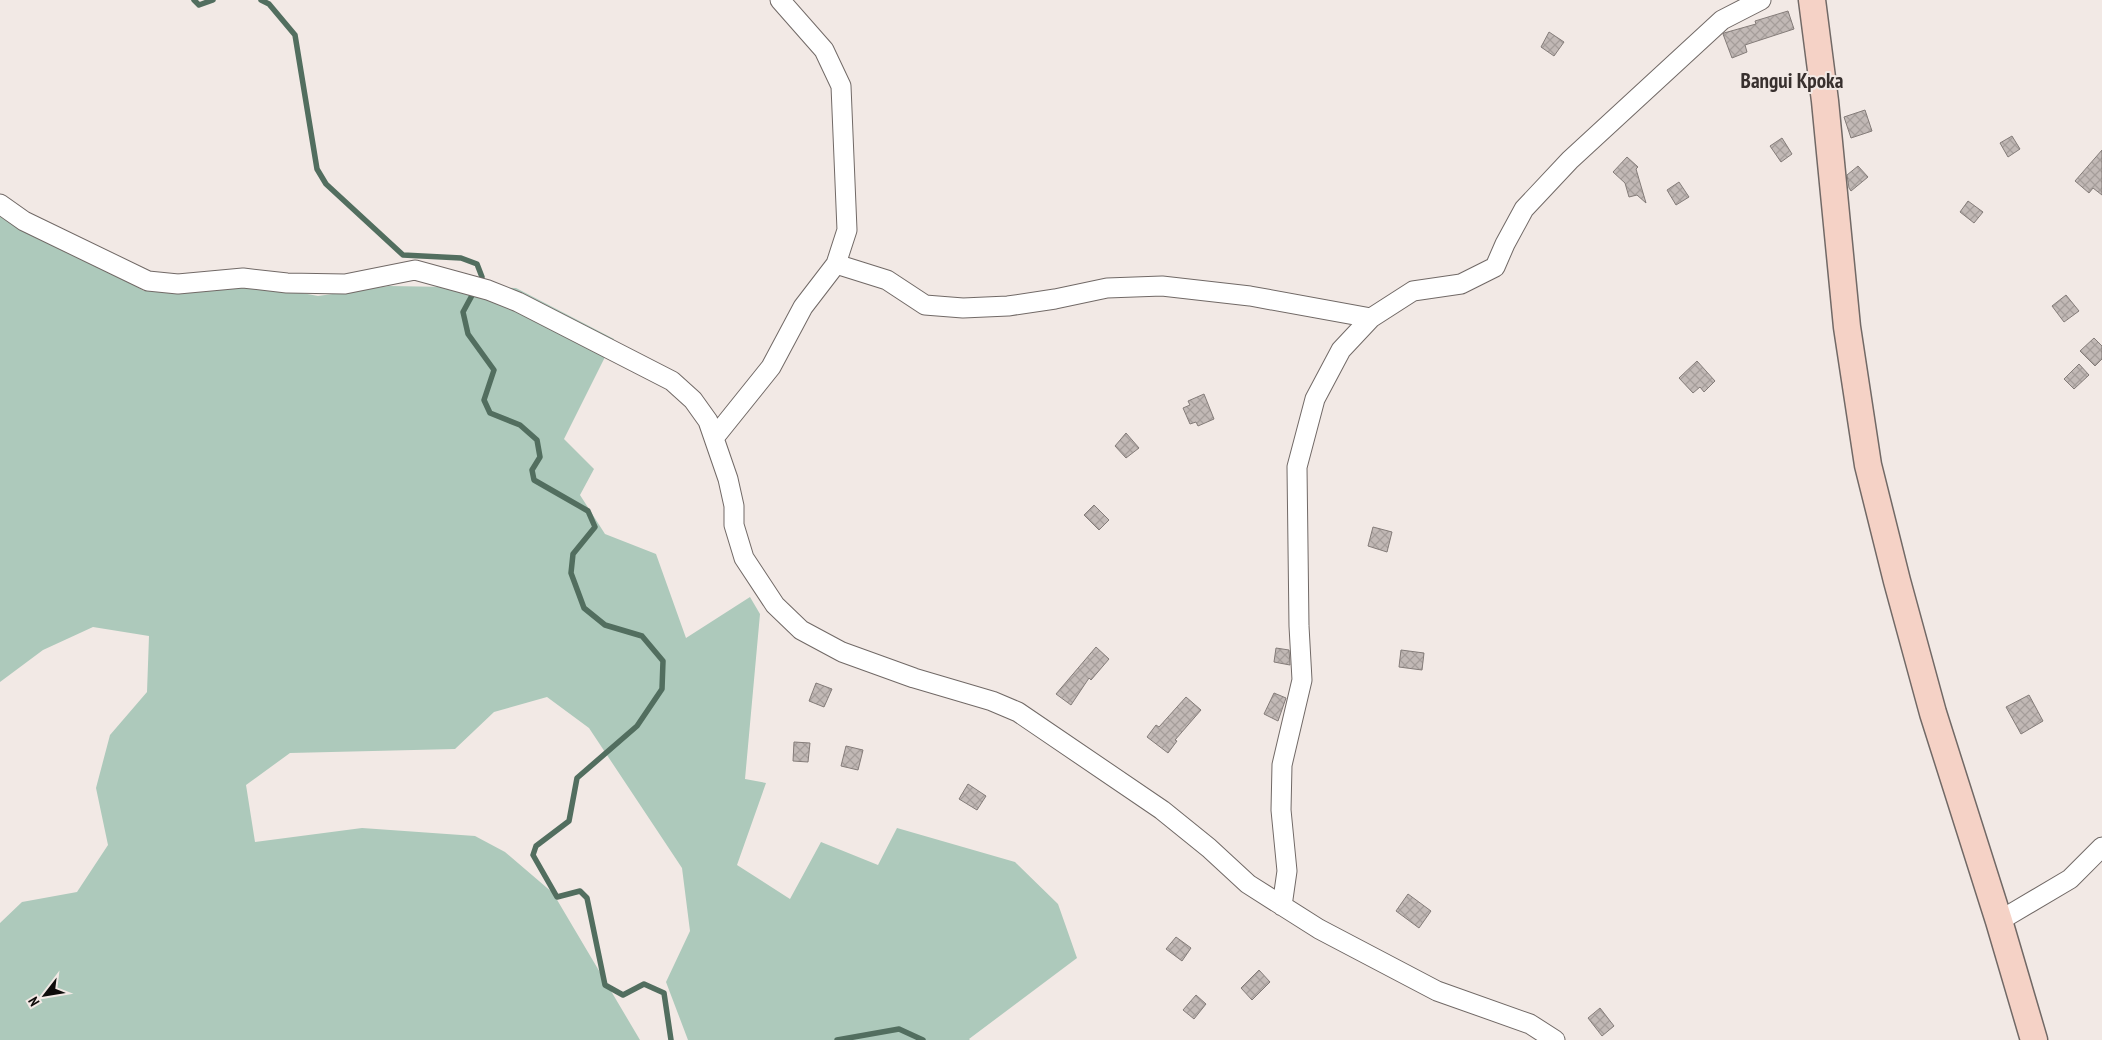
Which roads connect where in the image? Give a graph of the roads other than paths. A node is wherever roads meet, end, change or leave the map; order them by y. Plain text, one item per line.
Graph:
1 (780, 0) edge
2 (1761, 0) edge
3 (1812, 0) edge
4 (0, 204) edge
5 (836, 264) junction
6 (1371, 318) junction
7 (714, 438) junction
8 (2102, 847) edge
9 (1282, 906) junction
10 (1999, 921) junction
11 (1555, 1040) edge
12 (2034, 1040) edge

1 - 5 street
2 - 6 street
3 - 10 street
4 - 7 street
5 - 6 street
5 - 7 street
6 - 9 street
7 - 9 street
8 - 10 street
9 - 11 street
10 - 12 street

